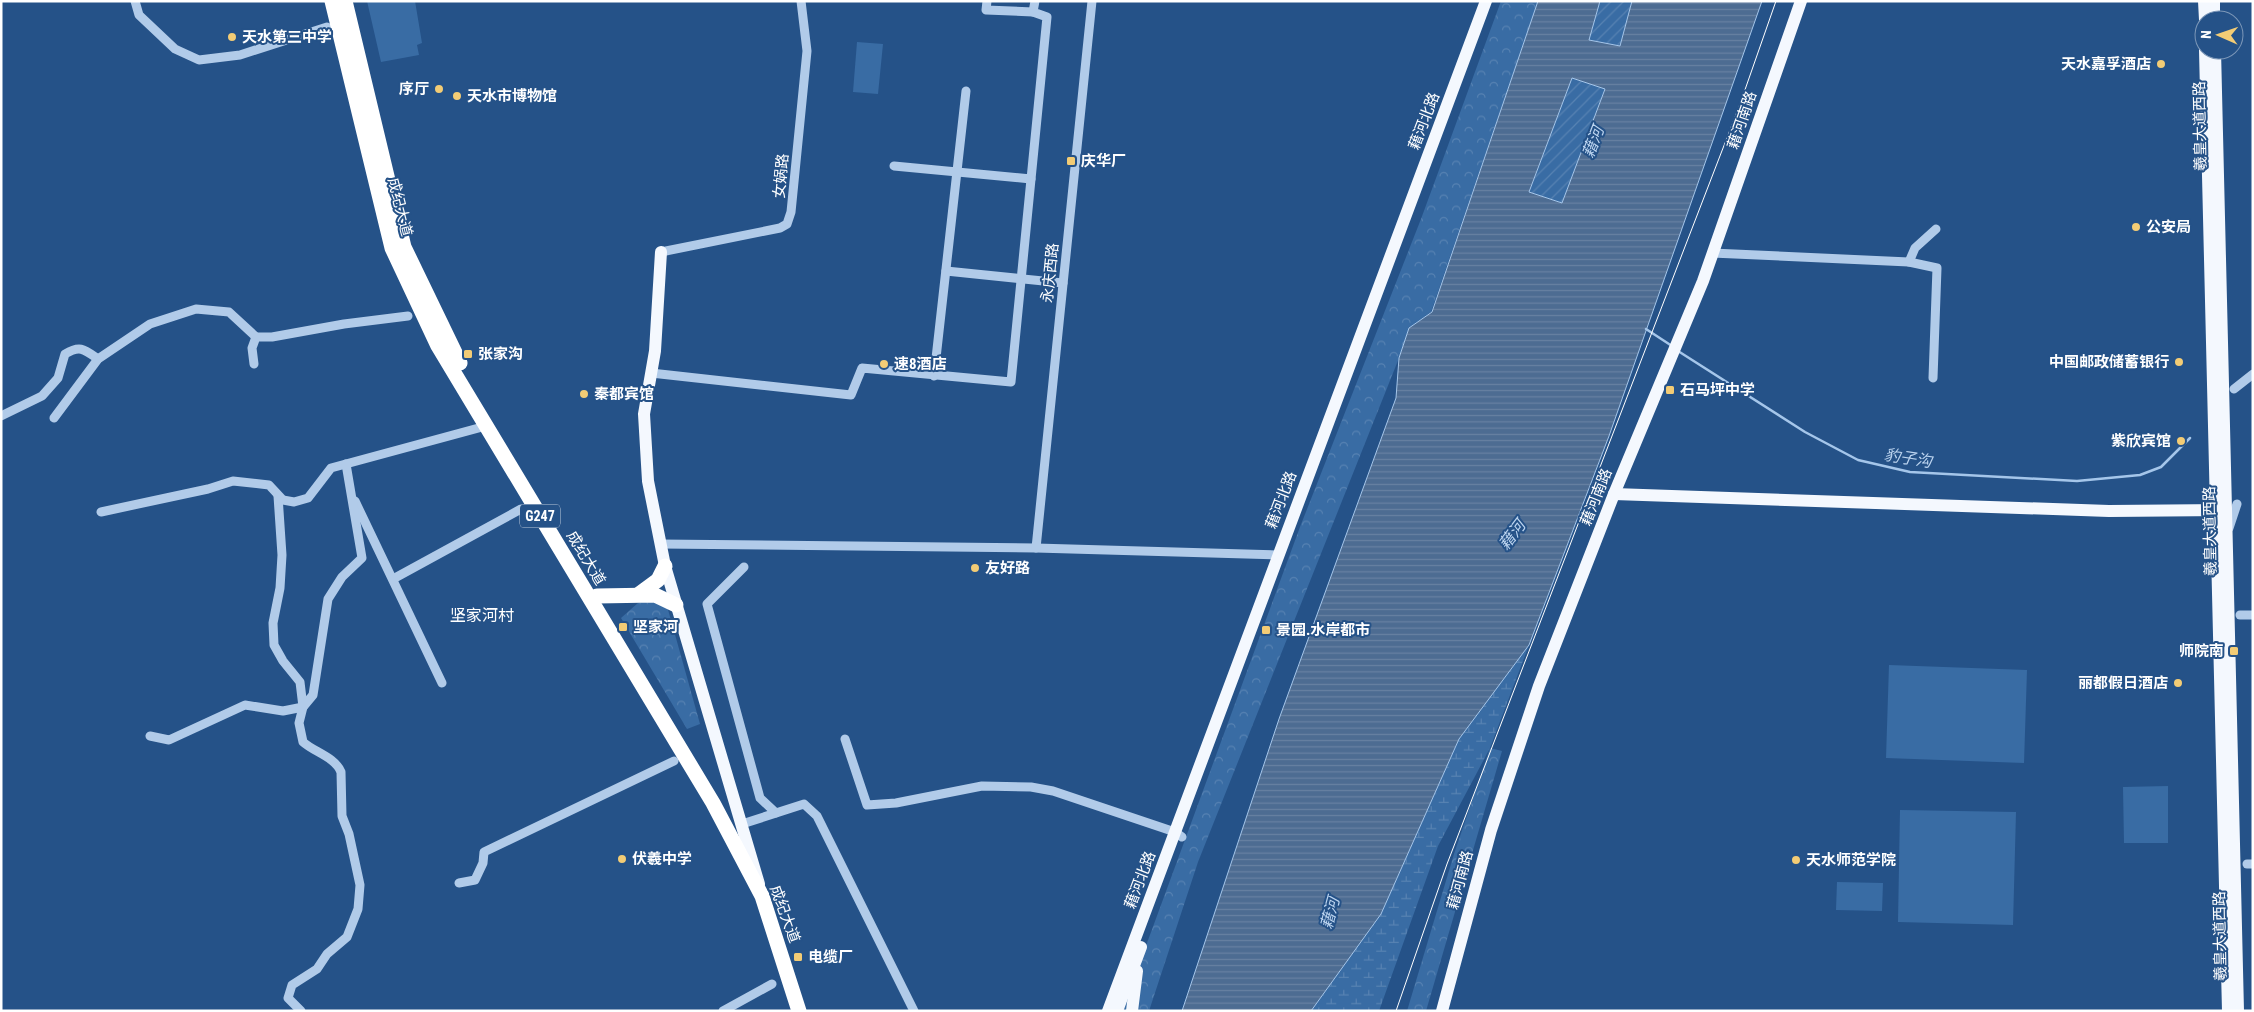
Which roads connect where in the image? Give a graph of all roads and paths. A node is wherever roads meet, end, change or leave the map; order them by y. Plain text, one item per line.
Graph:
1 (135, 1) edge
2 (332, 1) edge
3 (345, 1) edge
4 (802, 1) edge
5 (987, 1) edge
6 (1035, 1) edge
7 (1092, 1) edge
8 (1486, 1) edge
9 (1495, 1) edge
10 (1801, 1) edge
11 (1033, 12) junction
12 (327, 27) dead end
13 (2206, 60) edge
14 (2215, 60) edge
15 (966, 91) dead end
16 (894, 166) dead end
17 (957, 172) junction
18 (1031, 180) junction
19 (1936, 229) dead end
20 (661, 252) joint
21 (1712, 253) junction
22 (1909, 262) junction
23 (946, 271) junction
24 (1022, 279) junction
25 (1063, 283) junction
26 (408, 316) dead end
27 (256, 337) junction
28 (98, 359) junction
29 (254, 364) dead end
30 (651, 374) junction
31 (2253, 374) edge
32 (934, 376) junction
33 (1933, 378) dead end
34 (2234, 389) dead end
35 (1, 416) edge
36 (54, 418) dead end
37 (486, 426) junction
38 (346, 464) junction
39 (351, 491) junction
40 (1614, 494) junction
41 (278, 496) junction
42 (2226, 508) junction
43 (521, 509) dead end
44 (101, 512) dead end
45 (660, 544) junction
46 (1036, 548) junction
47 (1278, 555) junction
48 (665, 566) junction
49 (744, 567) dead end
50 (393, 579) junction
51 (639, 594) junction
52 (597, 596) junction
53 (676, 605) junction
54 (2240, 615) dead end
55 (2253, 615) edge
56 (442, 684) dead end
57 (303, 707) junction
58 (150, 736) dead end
59 (845, 739) dead end
60 (674, 761) dead end
61 (776, 813) junction
62 (742, 824) junction
63 (1178, 835) junction
64 (756, 868) junction
65 (459, 883) dead end
66 (762, 896) junction
67 (1136, 949) junction
68 (772, 984) dead end
69 (1125, 991) junction
70 (301, 1011) edge
71 (723, 1011) edge
72 (799, 1011) edge
73 (805, 1011) edge
74 (914, 1011) edge
75 (1108, 1011) edge
76 (1117, 1011) edge
77 (1122, 1011) edge
78 (1132, 1011) edge
79 (1442, 1011) edge
80 (2228, 1011) edge
81 (2238, 1011) edge

1 - 12 street
2 - 37 highway, 成纪大道 / G247
3 - 52 highway, 成纪大道 / G247
4 - 20 street, 女娲路
5 - 11 street
6 - 11 street
7 - 25 street, 永庆西路
8 - 47 main road, 藉河北路
9 - 63 main road, 藉河北路
10 - 21 main road, 藉河南路
11 - 18 street
13 - 42 main road, 羲皇大道西路
14 - 42 main road, 羲皇大道西路
15 - 17 street
16 - 17 street
17 - 18 street
17 - 23 street
18 - 24 street
19 - 22 street
20 - 30 main road
21 - 22 street
21 - 40 main road, 藉河南路
22 - 33 street
23 - 24 street
23 - 32 street
24 - 25 street
24 - 32 street
25 - 46 street, 永庆西路
26 - 27 street
27 - 28 street
27 - 29 street
28 - 35 street
28 - 36 street
30 - 32 street
30 - 45 main road
31 - 34 street
37 - 38 street
37 - 66 highway, 成纪大道 / G247
38 - 39 street
38 - 41 street
39 - 50 street
39 - 57 street
40 - 42 main road
40 - 79 main road, 藉河南路
41 - 44 street
41 - 57 street
42 - 80 main road, 羲皇大道西路
42 - 81 main road, 羲皇大道西路
43 - 50 street
45 - 46 street
45 - 48 main road
46 - 47 street
47 - 63 main road, 藉河北路
48 - 51 highway
48 - 53 main road
49 - 61 street
50 - 56 street
51 - 52 highway
51 - 53 highway
52 - 64 highway, 成纪大道 / G247
53 - 62 main road
54 - 55 street
57 - 58 street
57 - 70 street
59 - 63 street
60 - 65 street
61 - 62 street
61 - 74 street
62 - 64 main road
63 - 67 main road, 藉河北路
64 - 66 main road
64 - 73 highway, 成纪大道 / G247
66 - 72 highway, 成纪大道 / G247
67 - 69 main road, 藉河北路
67 - 75 main road, 藉河北路
67 - 78 main road
68 - 71 street
69 - 76 main road, 藉河北路
69 - 77 main road

